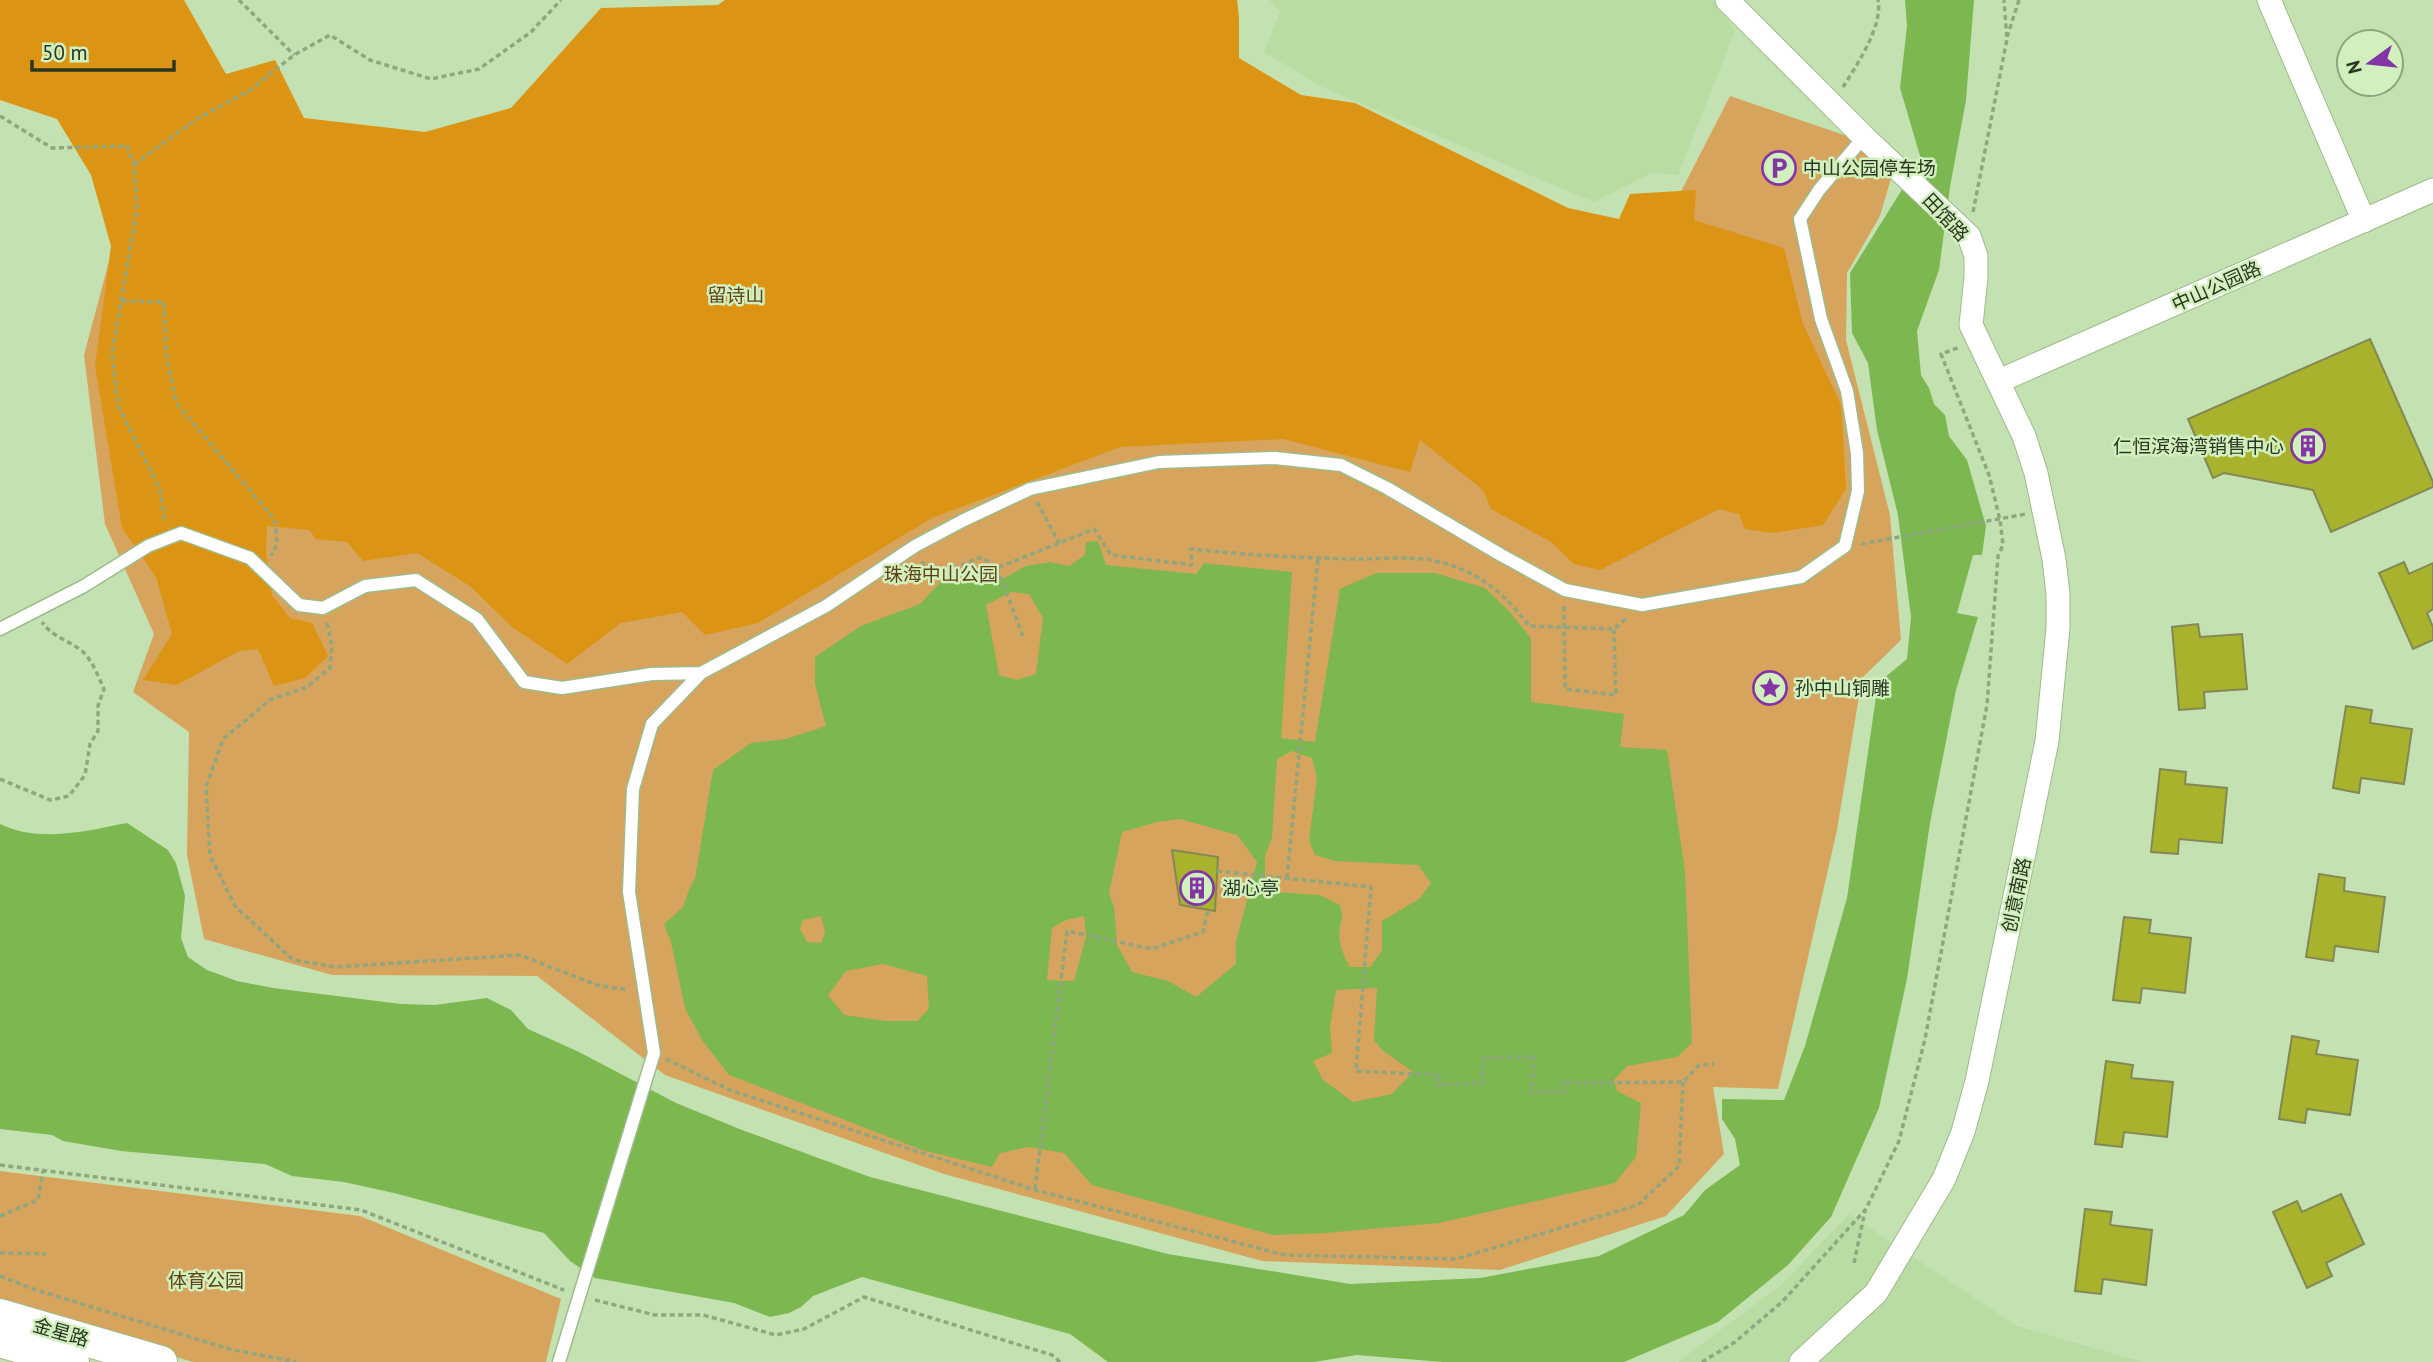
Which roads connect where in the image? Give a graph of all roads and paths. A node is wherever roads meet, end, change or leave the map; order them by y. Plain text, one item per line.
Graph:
1 (239, 0) edge
2 (561, 0) edge
3 (1727, 0) edge
4 (1878, 0) edge
5 (2004, 0) edge
6 (2019, 0) edge
7 (2269, 0) edge
8 (2007, 39) junction
9 (294, 55) junction
10 (1831, 104) junction
11 (0, 116) edge
12 (1864, 137) junction
13 (134, 164) junction
14 (2433, 190) edge
15 (2364, 221) junction
16 (1969, 236) junction
17 (121, 301) junction
18 (1978, 339) junction
19 (1999, 381) junction
20 (1030, 489) junction
21 (2000, 520) junction
22 (168, 538) junction
23 (1059, 543) junction
24 (915, 546) junction
25 (1845, 546) junction
26 (1318, 558) junction
27 (997, 568) junction
28 (263, 570) junction
29 (1565, 590) junction
30 (1642, 605) junction
31 (323, 608) junction
32 (34, 612) junction
33 (1563, 627) junction
34 (0, 629) edge
35 (1614, 629) junction
36 (1023, 636) dead end
37 (701, 673) junction
38 (0, 779) edge
39 (1217, 871) dead end
40 (1287, 878) junction
41 (1208, 909) dead end
42 (644, 993) junction
43 (654, 1053) junction
44 (1714, 1064) dead end
45 (1683, 1082) junction
46 (0, 1165) edge
47 (43, 1170) junction
48 (1035, 1190) junction
49 (1866, 1209) junction
50 (0, 1216) edge
51 (0, 1253) edge
52 (46, 1254) dead end
53 (1854, 1263) dead end
54 (0, 1276) edge
55 (579, 1296) junction
56 (0, 1315) edge
57 (0, 1341) edge
58 (73, 1362) edge
59 (161, 1362) edge
60 (296, 1362) edge
61 (559, 1362) edge
62 (1060, 1362) edge
63 (1702, 1362) edge
64 (1801, 1362) edge

1 - 9 path
2 - 9 path
3 - 10 street, 田馆路
4 - 10 path
5 - 8 path
6 - 8 path
7 - 15 street
8 - 16 path
9 - 13 path
10 - 12 street, 田馆路
11 - 13 path
12 - 16 street, 田馆路
12 - 25 lane
13 - 17 path
14 - 15 street, 中山公园路
15 - 19 street, 中山公园路
16 - 18 street, 田馆路
17 - 22 path
17 - 28 path
18 - 19 street, 田馆路
18 - 21 path
19 - 64 street, 创意南路
20 - 23 path
20 - 24 lane
20 - 29 lane
21 - 25 path
21 - 49 path
22 - 28 lane
22 - 32 lane
23 - 26 path
23 - 27 path
24 - 27 path
24 - 37 lane
25 - 30 lane
26 - 33 path
26 - 40 path
27 - 36 path
28 - 31 lane
29 - 30 lane
29 - 33 path
30 - 35 path
31 - 37 lane
31 - 42 path
32 - 34 lane
32 - 38 path
33 - 35 path
33 - 35 path
37 - 42 lane
39 - 40 path
40 - 45 path
41 - 48 path
42 - 43 lane
43 - 48 path
43 - 55 lane
44 - 45 path
45 - 48 path
46 - 47 path
47 - 50 path
47 - 55 path
49 - 53 path
49 - 63 path
51 - 52 path
54 - 60 path
55 - 61 lane
55 - 62 path
56 - 59 street, 金星路
57 - 58 street, 金星路

